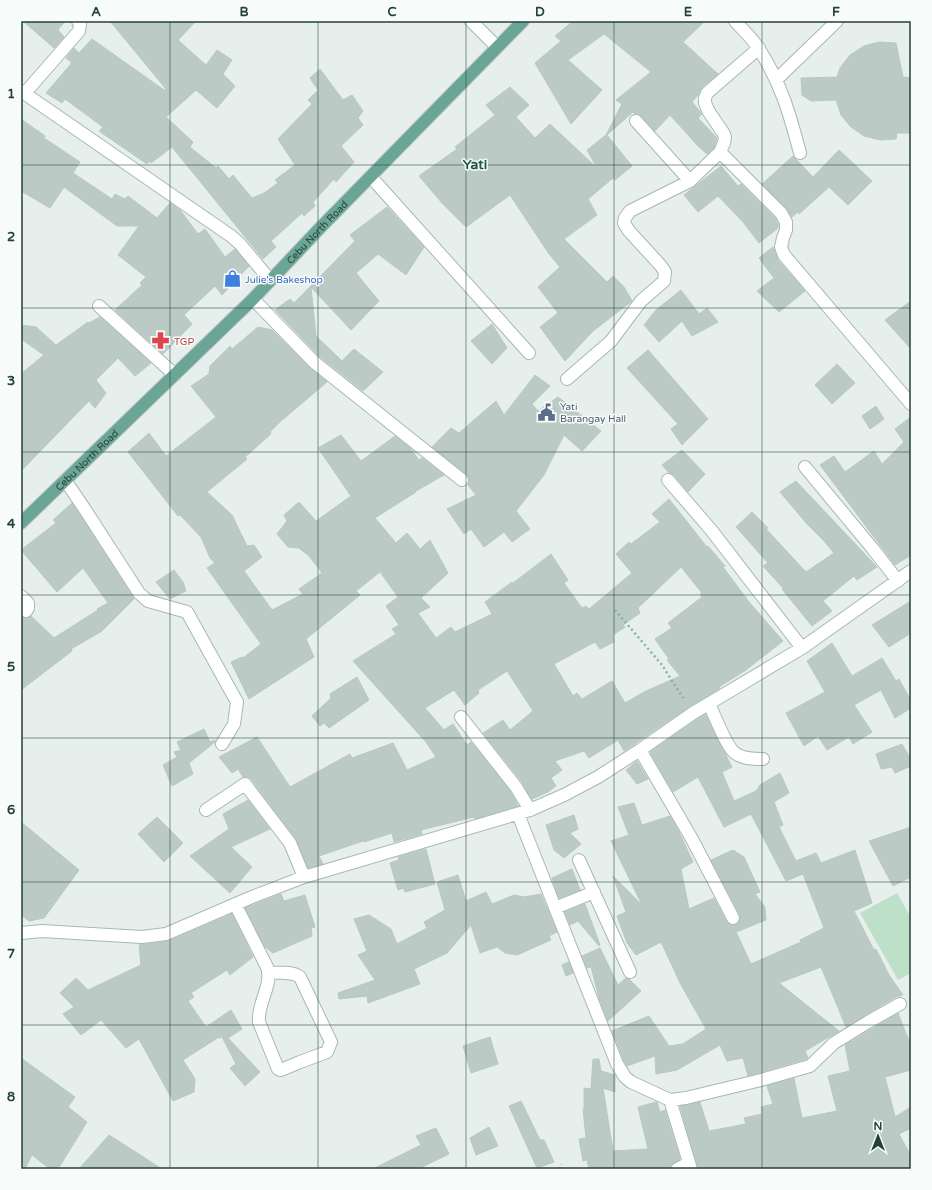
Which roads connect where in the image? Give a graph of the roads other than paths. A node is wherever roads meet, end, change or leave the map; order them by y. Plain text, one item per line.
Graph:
1 (78, 21) edge
2 (471, 21) edge
3 (523, 21) edge
4 (735, 21) edge
5 (837, 21) edge
6 (497, 47) junction
7 (759, 48) junction
8 (777, 79) junction
9 (23, 92) edge
10 (636, 121) dead end
11 (720, 152) junction
12 (800, 153) dead end
13 (371, 177) junction
14 (690, 181) junction
15 (270, 280) junction
16 (253, 299) junction
17 (99, 306) dead end
18 (529, 353) dead end
19 (175, 375) junction
20 (567, 378) dead end
21 (911, 404) edge
22 (805, 468) dead end
23 (65, 480) junction
24 (462, 480) dead end
25 (668, 480) dead end
26 (21, 523) edge
27 (911, 571) edge
28 (898, 581) junction
29 (21, 596) edge
30 (26, 611) dead end
31 (802, 648) junction
32 (709, 704) junction
33 (461, 717) dead end
34 (222, 744) dead end
35 (640, 750) junction
36 (762, 759) dead end
37 (206, 810) dead end
38 (530, 810) junction
39 (518, 814) junction
40 (580, 860) dead end
41 (304, 877) junction
42 (594, 892) junction
43 (236, 904) junction
44 (555, 908) junction
45 (733, 918) dead end
46 (21, 933) edge
47 (630, 972) dead end
48 (269, 973) junction
49 (900, 1004) dead end
50 (670, 1100) junction
51 (690, 1166) edge
52 (677, 1169) edge

1 - 9 street
2 - 6 street
3 - 6 main road, Cebu North Road
4 - 7 street
5 - 8 street
6 - 13 main road, Cebu North Road
7 - 8 street
7 - 11 street
8 - 12 street
9 - 15 street
10 - 14 street
11 - 14 street
11 - 21 street
13 - 15 main road, Cebu North Road
13 - 18 street
14 - 20 street
15 - 16 main road, Cebu North Road
16 - 19 main road, Cebu North Road
16 - 24 street
17 - 19 street
19 - 23 main road, Cebu North Road
22 - 28 street
23 - 26 main road, Cebu North Road
23 - 34 street
25 - 31 street
27 - 28 street
28 - 31 street
29 - 30 street
31 - 32 street
32 - 35 street
32 - 36 street
33 - 38 street
35 - 38 street
35 - 45 street
37 - 41 street
38 - 39 street
39 - 41 street
39 - 44 street
40 - 42 street
41 - 43 street
42 - 44 street
42 - 47 street
43 - 46 street
43 - 48 street
44 - 50 street
48 - 48 street
49 - 50 street
50 - 51 street
51 - 52 street

